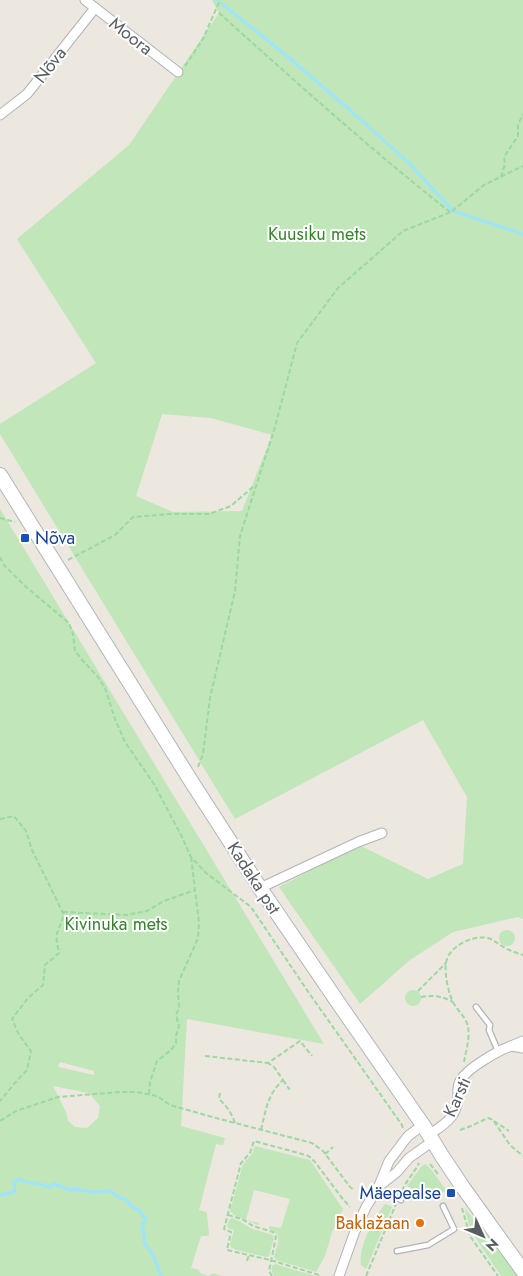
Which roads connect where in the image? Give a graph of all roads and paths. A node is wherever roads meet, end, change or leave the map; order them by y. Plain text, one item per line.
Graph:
1 (85, 0) edge
2 (220, 0) edge
3 (95, 8) junction
4 (219, 12) dead end
5 (178, 72) joint
6 (523, 114) edge
7 (0, 115) edge
8 (523, 166) edge
9 (500, 177) junction
10 (451, 212) junction
11 (0, 475) edge
12 (257, 484) junction
13 (0, 518) edge
14 (15, 522) dead end
15 (0, 557) edge
16 (57, 567) junction
17 (192, 781) junction
18 (0, 819) edge
19 (382, 833) dead end
20 (191, 857) junction
21 (260, 888) junction
22 (195, 890) junction
23 (62, 912) junction
24 (523, 955) edge
25 (446, 963) junction
26 (418, 992) dead end
27 (422, 997) dead end
28 (453, 1002) junction
29 (476, 1007) dead end
30 (523, 1040) edge
31 (511, 1046) junction
32 (523, 1048) edge
33 (498, 1051) junction
34 (205, 1056) dead end
35 (312, 1056) dead end
36 (268, 1063) junction
37 (463, 1067) dead end
38 (283, 1080) junction
39 (290, 1088) dead end
40 (220, 1093) dead end
41 (149, 1094) junction
42 (0, 1101) edge
43 (493, 1120) junction
44 (0, 1121) edge
45 (235, 1123) junction
46 (261, 1130) junction
47 (404, 1130) dead end
48 (460, 1130) dead end
49 (509, 1131) dead end
50 (428, 1134) junction
51 (333, 1147) dead end
52 (325, 1154) junction
53 (523, 1156) edge
54 (424, 1160) dead end
55 (434, 1162) dead end
56 (441, 1178) dead end
57 (378, 1188) junction
58 (354, 1190) dead end
59 (400, 1200) junction
60 (459, 1203) dead end
61 (443, 1206) dead end
62 (350, 1207) dead end
63 (228, 1215) junction
64 (262, 1224) dead end
65 (261, 1229) junction
66 (397, 1251) dead end
67 (248, 1255) junction
68 (270, 1260) junction
69 (247, 1261) dead end
70 (523, 1271) edge
71 (320, 1275) edge
72 (272, 1276) edge
73 (340, 1276) edge
74 (366, 1276) edge
75 (498, 1276) edge

1 - 3 street, Moora
2 - 5 path
3 - 5 street, Moora
3 - 7 street, Nõva
4 - 10 path
6 - 9 path
8 - 9 path
9 - 10 path
10 - 12 path
11 - 16 main road, Kadaka pst
12 - 16 path
12 - 17 path
13 - 14 path
15 - 20 path
16 - 17 main road, Kadaka pst
17 - 21 main road, Kadaka pst
18 - 23 path
19 - 21 street
20 - 22 path
20 - 47 path
21 - 50 main road, Kadaka pst
22 - 23 path
22 - 41 path
23 - 42 path
24 - 25 path
25 - 26 path
25 - 28 path
27 - 28 path
28 - 37 path
29 - 33 lane
30 - 31 street, Karsti
31 - 32 street
31 - 33 street, Karsti
33 - 50 street, Karsti
34 - 36 path
35 - 36 path
36 - 38 path
38 - 39 path
38 - 46 path
40 - 45 path
41 - 44 path
41 - 45 path
43 - 48 path
43 - 49 path
43 - 53 path
45 - 46 path
46 - 52 path
50 - 57 street
50 - 57 street
50 - 70 main road, Kadaka pst
51 - 52 path
52 - 58 path
54 - 59 path
55 - 56 path
57 - 59 lane
57 - 73 street
59 - 74 path
60 - 75 path
61 - 66 lane
62 - 63 path
63 - 65 path
63 - 67 path
64 - 65 path
65 - 68 path
67 - 68 path
67 - 69 path
68 - 71 path
68 - 72 path

